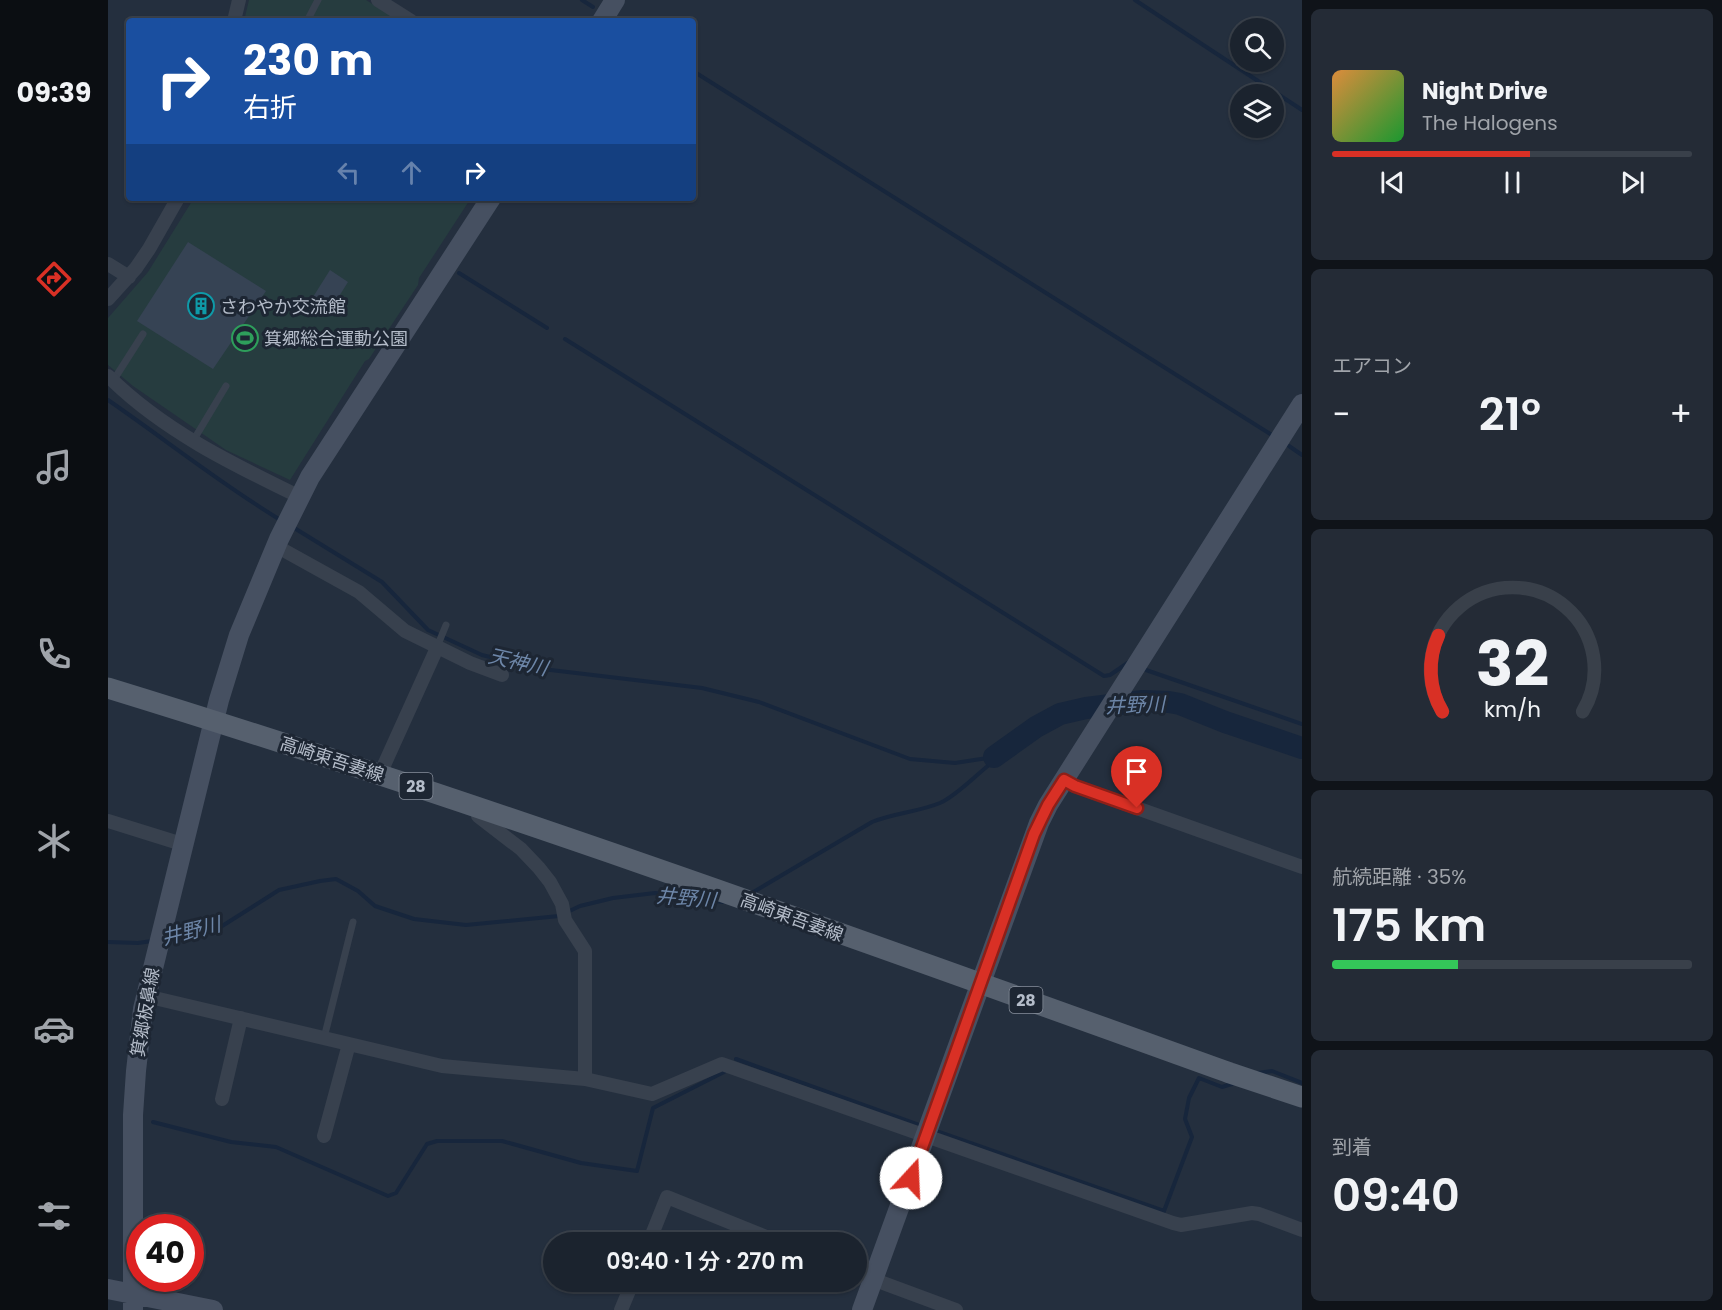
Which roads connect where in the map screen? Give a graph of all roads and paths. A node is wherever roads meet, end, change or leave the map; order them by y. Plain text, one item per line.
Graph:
1 (239, 0) edge
2 (318, 0) edge
3 (378, 0) edge
4 (615, 0) edge
5 (235, 18) edge
6 (309, 18) edge
7 (406, 18) edge
8 (604, 18) edge
9 (176, 201) edge
10 (489, 201) edge
11 (108, 264) edge
12 (129, 277) junction
13 (108, 299) edge
14 (143, 334) dead end
15 (110, 379) edge
16 (226, 386) dead end
17 (1302, 404) edge
18 (193, 441) junction
19 (297, 502) junction
20 (278, 543) junction
21 (446, 625) dead end
22 (439, 643) junction
23 (502, 675) dead end
24 (108, 688) edge
25 (214, 721) junction
26 (380, 774) junction
27 (1064, 780) junction
28 (478, 807) junction
29 (108, 821) edge
30 (182, 844) junction
31 (1302, 867) edge
32 (353, 922) dead end
33 (981, 984) junction
34 (146, 996) junction
35 (242, 1018) junction
36 (324, 1038) junction
37 (350, 1044) junction
38 (585, 1079) junction
39 (1302, 1097) edge
40 (222, 1099) dead end
41 (324, 1136) dead end
42 (926, 1137) junction
43 (1302, 1230) edge
44 (653, 1232) edge
45 (754, 1232) edge
46 (867, 1271) edge
47 (867, 1277) edge
48 (108, 1289) edge
49 (628, 1292) edge
50 (864, 1292) edge
51 (133, 1302) edge
52 (213, 1310) edge
53 (621, 1310) edge
54 (862, 1310) edge
55 (956, 1310) edge

1 - 5 street
2 - 6 lane
3 - 7 street
4 - 8 street
9 - 12 street
10 - 19 street, 箕郷板鼻線
11 - 12 street
12 - 13 street
14 - 15 lane
15 - 18 street
16 - 18 lane
17 - 27 street
18 - 19 street
19 - 20 street, 箕郷板鼻線
20 - 22 street
20 - 25 street, 箕郷板鼻線
21 - 22 lane
22 - 23 street
22 - 26 street
24 - 25 main road, 高崎東吾妻線 / 28
25 - 26 main road, 高崎東吾妻線 / 28
25 - 30 street, 箕郷板鼻線
26 - 28 main road, 高崎東吾妻線 / 28
27 - 31 street
27 - 33 street
28 - 33 main road, 高崎東吾妻線 / 28
28 - 38 street
29 - 30 street
30 - 34 street, 箕郷板鼻線
32 - 36 lane
33 - 39 main road, 高崎東吾妻線 / 28
33 - 42 street
34 - 35 street
34 - 51 street, 箕郷板鼻線
35 - 36 street
35 - 40 street
36 - 37 street
37 - 38 street
37 - 41 street
38 - 42 street
42 - 43 street
42 - 46 street
44 - 45 street
47 - 55 street
48 - 51 street
49 - 53 street
50 - 54 street
51 - 52 street

